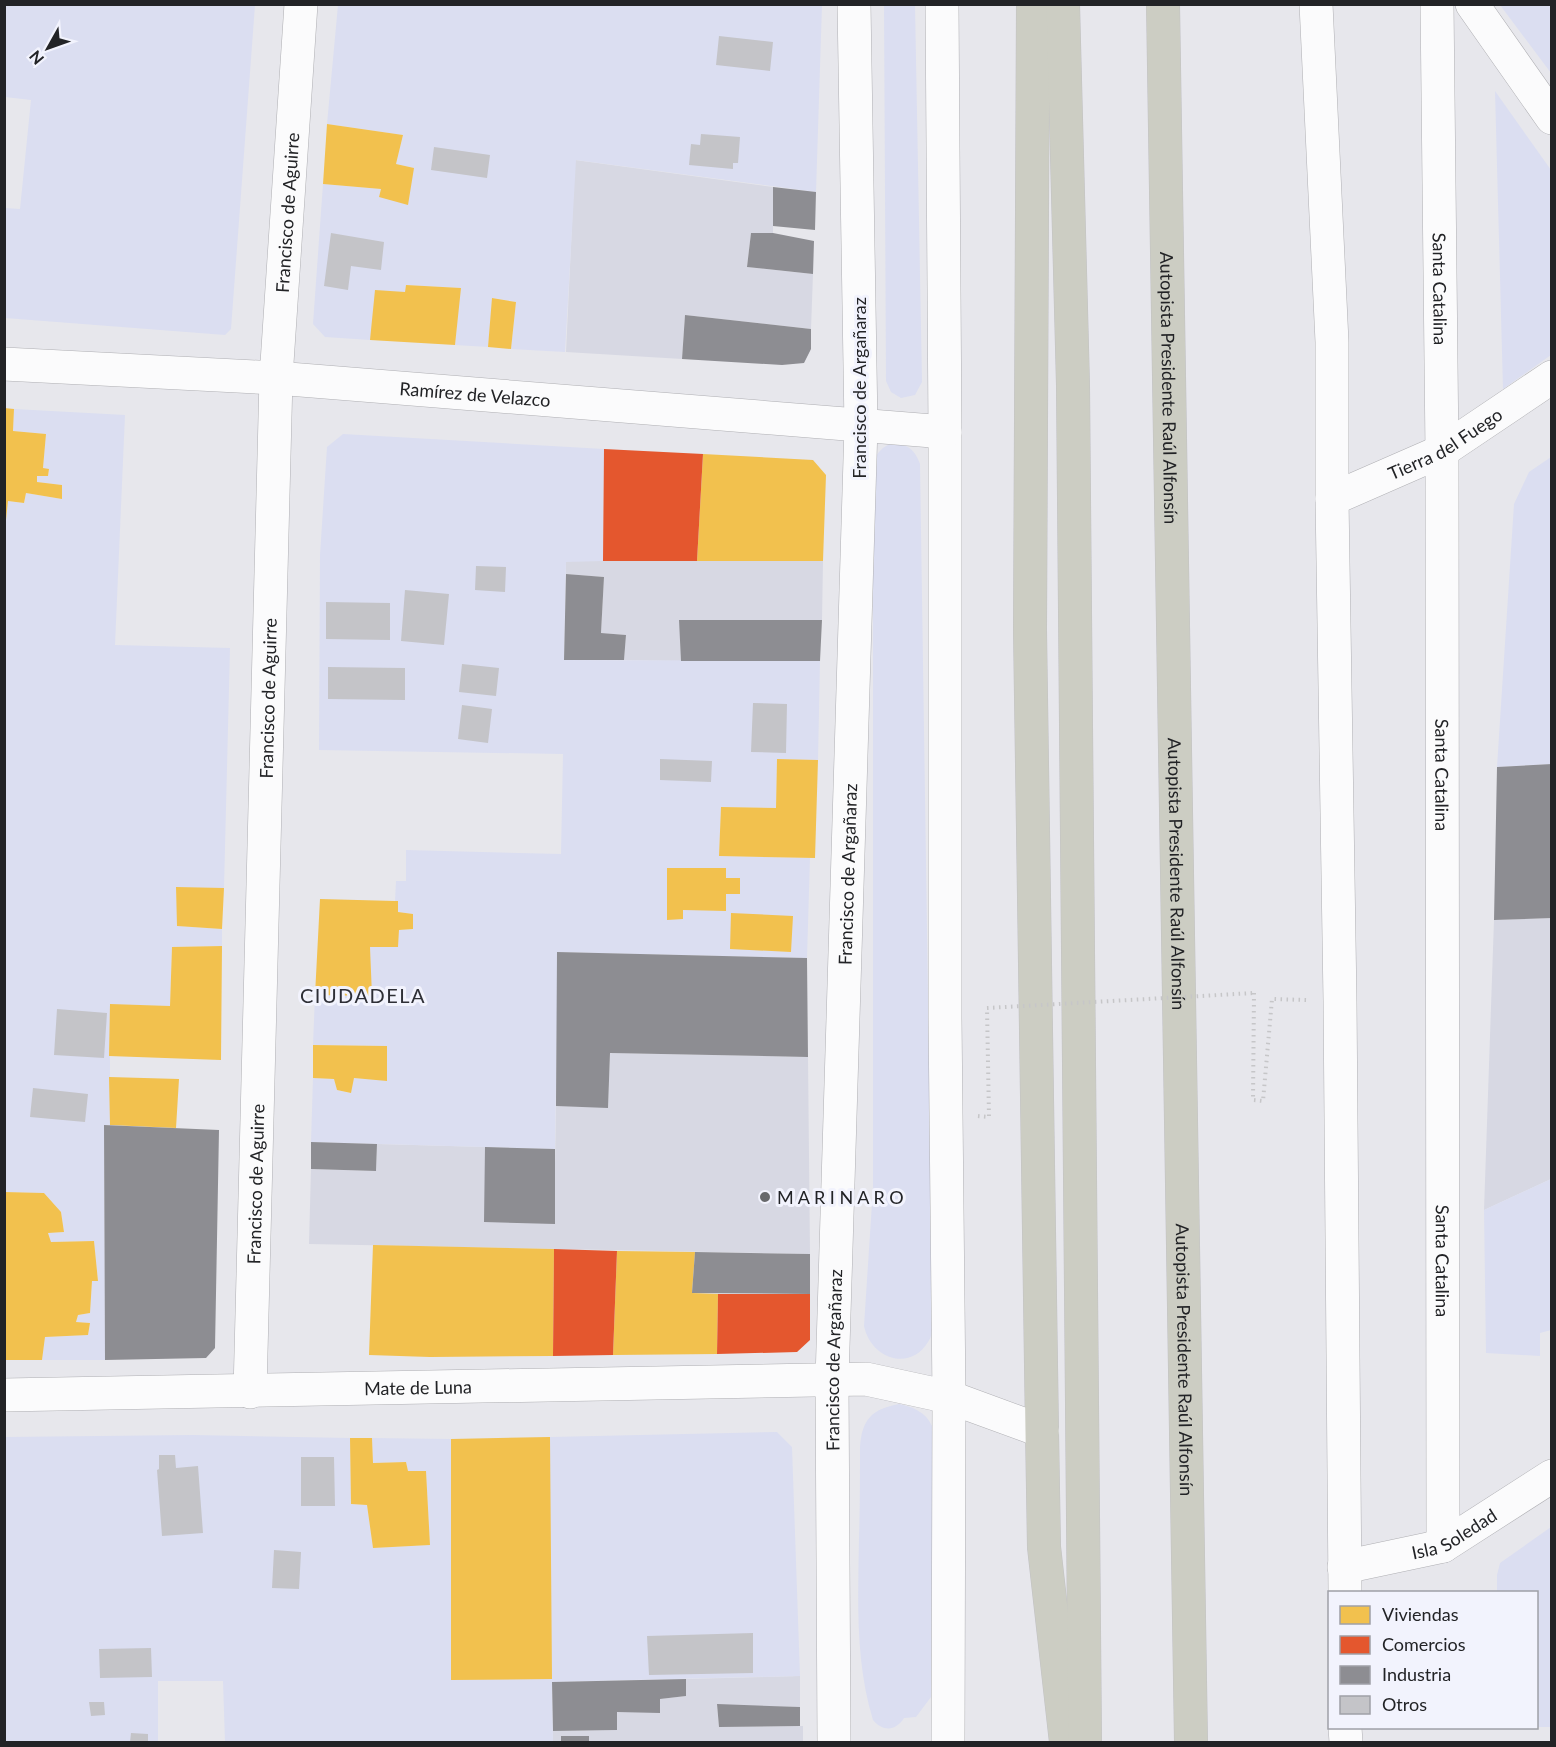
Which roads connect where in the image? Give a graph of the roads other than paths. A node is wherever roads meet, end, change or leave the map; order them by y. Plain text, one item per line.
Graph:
1 (301, 4) edge
2 (854, 4) edge
3 (942, 4) edge
4 (1033, 4) edge
5 (1063, 4) edge
6 (1163, 4) edge
7 (1316, 4) edge
8 (1437, 4) edge
9 (1472, 4) edge
10 (1551, 118) edge
11 (4, 364) edge
12 (1551, 377) edge
13 (276, 378) junction
14 (861, 426) junction
15 (945, 432) junction
16 (1442, 451) junction
17 (1332, 500) junction
18 (832, 1380) junction
19 (250, 1392) junction
20 (4, 1395) edge
21 (949, 1397) junction
22 (1042, 1431) junction
23 (1551, 1476) edge
24 (1443, 1546) junction
25 (1344, 1580) edge
26 (834, 1743) edge
27 (948, 1743) edge
28 (1066, 1743) edge
29 (1084, 1743) edge
30 (1191, 1743) edge

1 - 13 street, Francisco de Aguirre
2 - 14 street, Francisco de Argañaraz
3 - 15 street
4 - 22 highway
5 - 29 highway
6 - 30 highway, Autopista Presidente Raúl Alfonsín
7 - 17 street
8 - 16 street, Santa Catalina
9 - 10 street
11 - 13 street, Ramírez de Velazco
12 - 16 street, Tierra del Fuego
13 - 14 street, Ramírez de Velazco
13 - 19 street, Francisco de Aguirre
14 - 15 street, Ramírez de Velazco
14 - 18 street, Francisco de Argañaraz
15 - 21 street
16 - 17 street, Tierra del Fuego
16 - 24 street, Santa Catalina
17 - 25 street
18 - 19 street, Mate de Luna
18 - 21 street, Mate de Luna
18 - 26 street, Francisco de Argañaraz
19 - 20 street, Mate de Luna
21 - 22 street, Mate de Luna
21 - 27 street
22 - 28 highway
23 - 24 street, Isla Soledad
24 - 25 street, Isla Soledad

